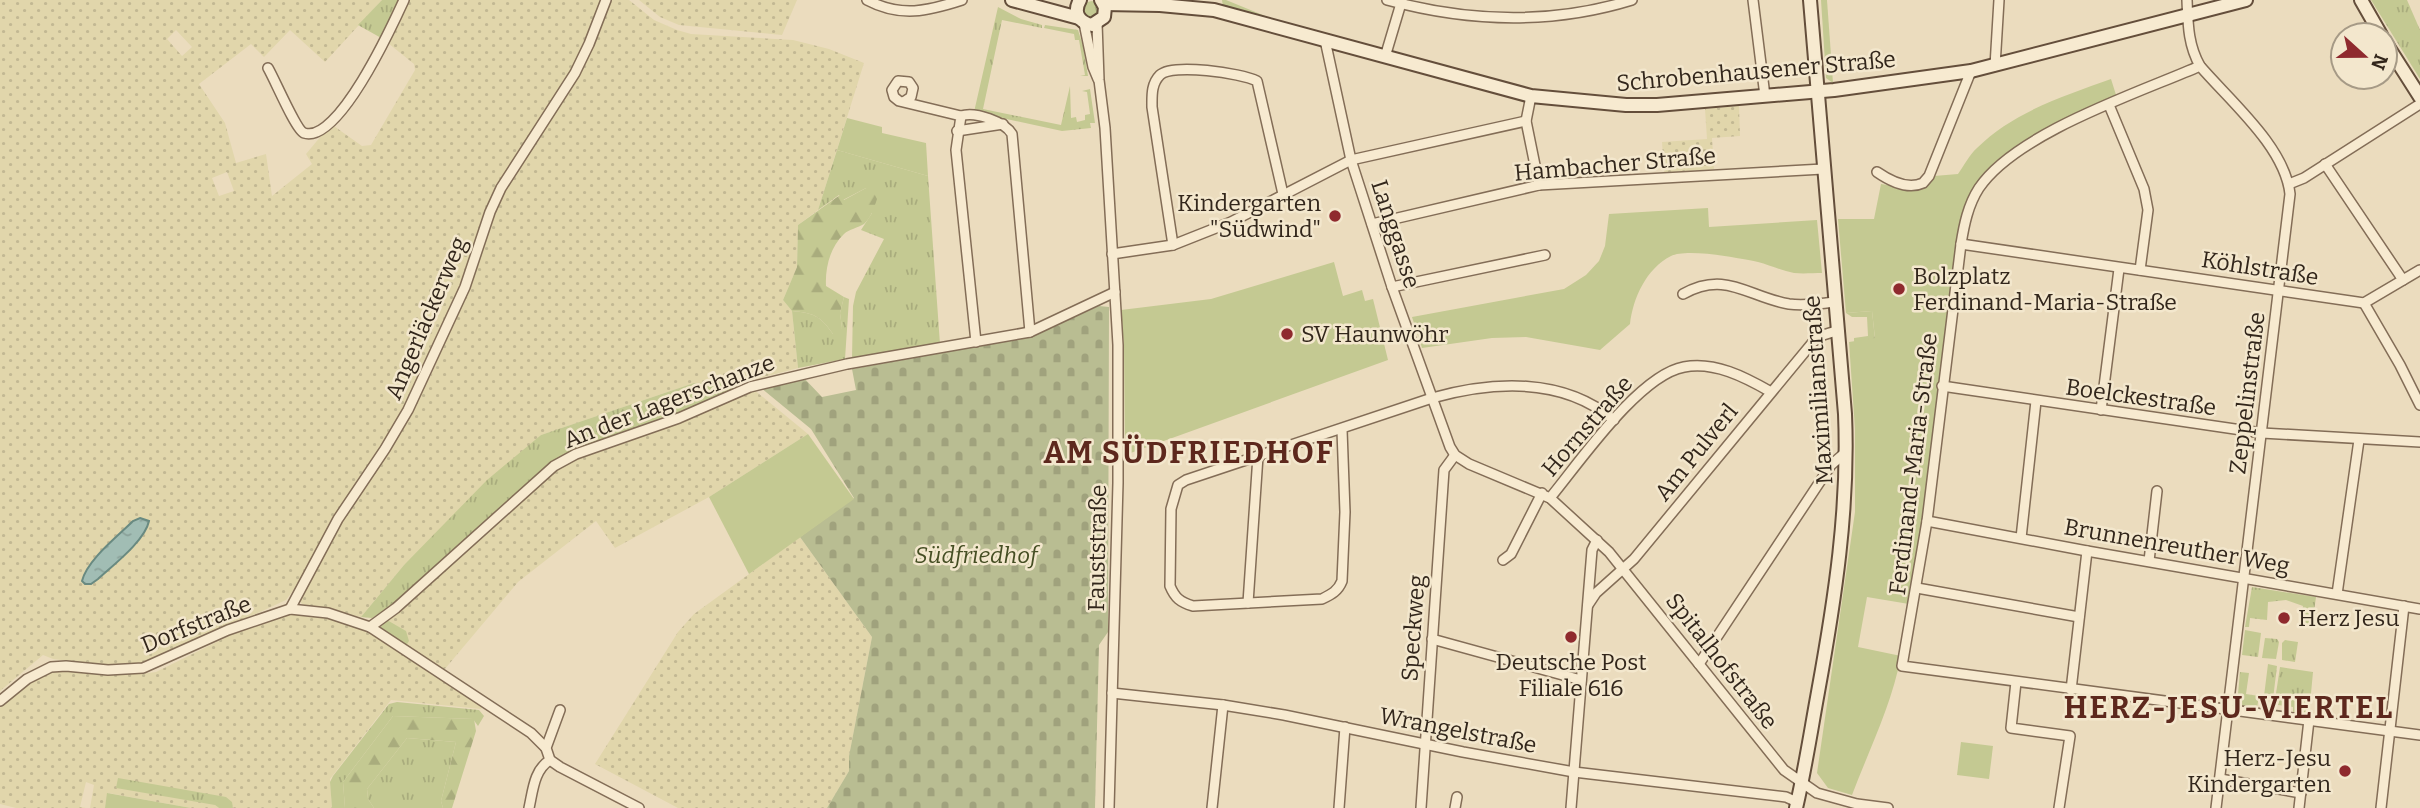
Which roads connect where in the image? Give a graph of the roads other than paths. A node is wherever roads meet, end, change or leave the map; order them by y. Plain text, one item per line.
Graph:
1 (404, 0) edge
2 (606, 0) edge
3 (867, 0) edge
4 (962, 0) edge
5 (1012, 0) edge
6 (1387, 0) edge
7 (1632, 0) edge
8 (1753, 0) edge
9 (1810, 0) edge
10 (1999, 0) edge
11 (2187, 0) edge
12 (2246, 0) edge
13 (2361, 0) edge
14 (1080, 1) edge
15 (1401, 2) edge
16 (1052, 10) junction
17 (1095, 14) edge
18 (2187, 15) junction
19 (2373, 21) edge
20 (1325, 40) junction
21 (1385, 57) junction
22 (2399, 64) edge
23 (1995, 66) junction
24 (2200, 66) junction
25 (268, 68) dead end
26 (1971, 71) junction
27 (1817, 91) junction
28 (1531, 96) junction
29 (1765, 96) junction
30 (2420, 97) edge
31 (905, 101) dead end
32 (2420, 103) edge
33 (2109, 105) junction
34 (961, 116) junction
35 (1526, 121) junction
36 (1003, 124) junction
37 (957, 131) junction
38 (1351, 160) junction
39 (2325, 164) junction
40 (1823, 169) junction
41 (1877, 172) dead end
42 (2289, 184) junction
43 (1539, 185) junction
44 (1283, 194) junction
45 (1372, 223) junction
46 (1961, 244) junction
47 (1173, 245) junction
48 (1112, 254) junction
49 (1545, 255) dead end
50 (2119, 269) junction
51 (2140, 270) junction
52 (2420, 270) edge
53 (2403, 281) junction
54 (1392, 287) junction
55 (2278, 290) junction
56 (1115, 292) junction
57 (1684, 293) dead end
58 (1834, 302) junction
59 (2364, 303) junction
60 (1836, 331) junction
61 (1030, 332) junction
62 (976, 342) junction
63 (1942, 386) junction
64 (1770, 391) junction
65 (1432, 398) junction
66 (2036, 401) junction
67 (2420, 405) edge
68 (2101, 410) junction
69 (1614, 420) junction
70 (1342, 430) junction
71 (2262, 433) junction
72 (2359, 440) junction
73 (2420, 442) edge
74 (1846, 452) junction
75 (1455, 455) junction
76 (1258, 456) junction
77 (2157, 491) dead end
78 (1546, 495) junction
79 (1927, 521) junction
80 (2021, 538) junction
81 (1597, 540) junction
82 (2087, 551) junction
83 (1503, 560) dead end
84 (2149, 561) junction
85 (1625, 569) junction
86 (2243, 578) junction
87 (1917, 588) junction
88 (2337, 594) junction
89 (1248, 603) junction
90 (1588, 604) junction
91 (2404, 606) junction
92 (290, 609) junction
93 (2420, 609) edge
94 (2079, 617) junction
95 (370, 627) junction
96 (1432, 639) junction
97 (1699, 664) junction
98 (1581, 680) junction
99 (2016, 682) junction
100 (2071, 690) junction
101 (1112, 693) junction
102 (0, 701) edge
103 (1223, 705) junction
104 (560, 710) dead end
105 (2228, 710) junction
106 (2309, 720) junction
107 (1345, 727) junction
108 (2391, 730) junction
109 (2420, 735) edge
110 (1424, 743) junction
111 (546, 748) junction
112 (550, 760) junction
113 (1574, 772) junction
114 (2220, 779) junction
115 (1801, 783) junction
116 (2301, 793) junction
117 (615, 796) junction
118 (1457, 797) dead end
119 (1797, 805) edge
120 (1857, 806) edge
121 (529, 808) edge
122 (611, 808) edge
123 (639, 808) edge
124 (1109, 808) edge
125 (1212, 808) edge
126 (1339, 808) edge
127 (1420, 808) edge
128 (1455, 808) edge
129 (1571, 808) edge
130 (1888, 808) edge
131 (2059, 808) edge
132 (2216, 808) edge
133 (2299, 808) edge
134 (2381, 808) edge

1 - 25 street
2 - 92 street, Angerläckerweg
3 - 4 street
5 - 16 street
6 - 15 street
7 - 15 street
8 - 29 street
9 - 27 street, Maximilianstraße
10 - 23 street
11 - 18 street, Zeppelinstraße
12 - 18 street, Schrobenhausener Straße
13 - 19 street
14 - 16 street
14 - 17 street
15 - 21 street
16 - 17 street
17 - 20 street, Schrobenhausener Straße
17 - 48 street, Fauststraße
18 - 23 street, Schrobenhausener Straße
18 - 24 street, Zeppelinstraße
20 - 21 street, Schrobenhausener Straße
20 - 38 street, Langgasse
21 - 28 street, Schrobenhausener Straße
22 - 30 street
23 - 26 street, Schrobenhausener Straße
24 - 33 street, Ferdinand-Maria-Straße
24 - 42 street, Zeppelinstraße
26 - 27 street, Schrobenhausener Straße
26 - 41 street
27 - 29 street, Schrobenhausener Straße
27 - 40 street, Maximilianstraße
28 - 29 street, Schrobenhausener Straße
28 - 35 street
31 - 34 street
32 - 39 street
33 - 46 street, Ferdinand-Maria-Straße
33 - 51 street
34 - 36 street
34 - 37 street
35 - 38 street
35 - 43 street
36 - 37 street
36 - 61 street
37 - 62 street
38 - 44 street
38 - 45 street, Langgasse
39 - 42 street
39 - 53 street
40 - 43 street, Hambacher Straße
40 - 58 street, Maximilianstraße
42 - 55 street, Zeppelinstraße
43 - 45 street, Hambacher Straße
44 - 47 street
44 - 47 street
45 - 54 street, Langgasse
46 - 50 street, Köhlstraße
46 - 63 street, Ferdinand-Maria-Straße
47 - 48 street
48 - 56 street, Fauststraße
49 - 54 street
50 - 51 street, Köhlstraße
50 - 68 street
51 - 55 street, Köhlstraße
52 - 53 street
53 - 59 street
54 - 65 street, Langgasse
55 - 59 street, Köhlstraße
55 - 71 street, Zeppelinstraße
56 - 61 street, An der Lagerschanze
56 - 101 street, Fauststraße
57 - 58 street
58 - 60 street, Maximilianstraße
59 - 67 street
60 - 64 street, Am Pulverl
60 - 74 street, Maximilianstraße
61 - 62 street, An der Lagerschanze
62 - 95 street, An der Lagerschanze
63 - 66 street, Boelckestraße
63 - 79 street, Ferdinand-Maria-Straße
64 - 69 street, Hornstraße
64 - 85 street, Am Pulverl
65 - 69 street
65 - 70 street
65 - 75 street, Langgasse
66 - 68 street, Boelckestraße
66 - 80 street
68 - 71 street, Boelckestraße
69 - 78 street, Hornstraße
70 - 76 street
70 - 89 street
71 - 72 street, Boelckestraße
71 - 86 street, Zeppelinstraße
72 - 73 street, Boelckestraße
72 - 88 street
74 - 97 street
74 - 115 street, Maximilianstraße
75 - 78 street
75 - 96 street, Speckweg
76 - 89 street
76 - 89 street
77 - 84 street
78 - 81 street, Spitalhofstraße
78 - 83 street, Hornstraße
79 - 80 street, Brunnenreuther Weg
79 - 87 street, Ferdinand-Maria-Straße
80 - 82 street, Brunnenreuther Weg
81 - 85 street, Spitalhofstraße
81 - 90 street
82 - 84 street, Brunnenreuther Weg
82 - 94 street
84 - 86 street, Brunnenreuther Weg
85 - 90 street, Am Pulverl
85 - 97 street, Spitalhofstraße
86 - 88 street, Brunnenreuther Weg
86 - 105 street, Zeppelinstraße
87 - 94 street
87 - 99 street, Ferdinand-Maria-Straße
88 - 91 street, Brunnenreuther Weg
90 - 98 street
91 - 93 street, Brunnenreuther Weg
91 - 108 street
92 - 95 street
92 - 102 street, Dorfstraße
94 - 100 street
95 - 111 street
96 - 98 street
96 - 110 street, Speckweg
97 - 115 street, Spitalhofstraße
98 - 113 street
99 - 100 street
99 - 131 street
100 - 105 street
101 - 103 street, Wrangelstraße
101 - 124 street, Fauststraße
103 - 107 street, Wrangelstraße
103 - 125 street
104 - 111 street
105 - 106 street
105 - 114 street, Zeppelinstraße
106 - 108 street
106 - 116 street
107 - 110 street, Wrangelstraße
107 - 126 street
108 - 109 street
108 - 134 street
110 - 113 street, Wrangelstraße
110 - 127 street, Speckweg
111 - 112 street
112 - 117 street
112 - 121 street
113 - 119 street, Wrangelstraße
113 - 129 street
114 - 116 street
114 - 132 street, Zeppelinstraße
115 - 119 street, Maximilianstraße
115 - 120 street, Spitalhofstraße
116 - 133 street
117 - 122 street
117 - 123 street
118 - 128 street
120 - 130 street, Spitalhofstraße

